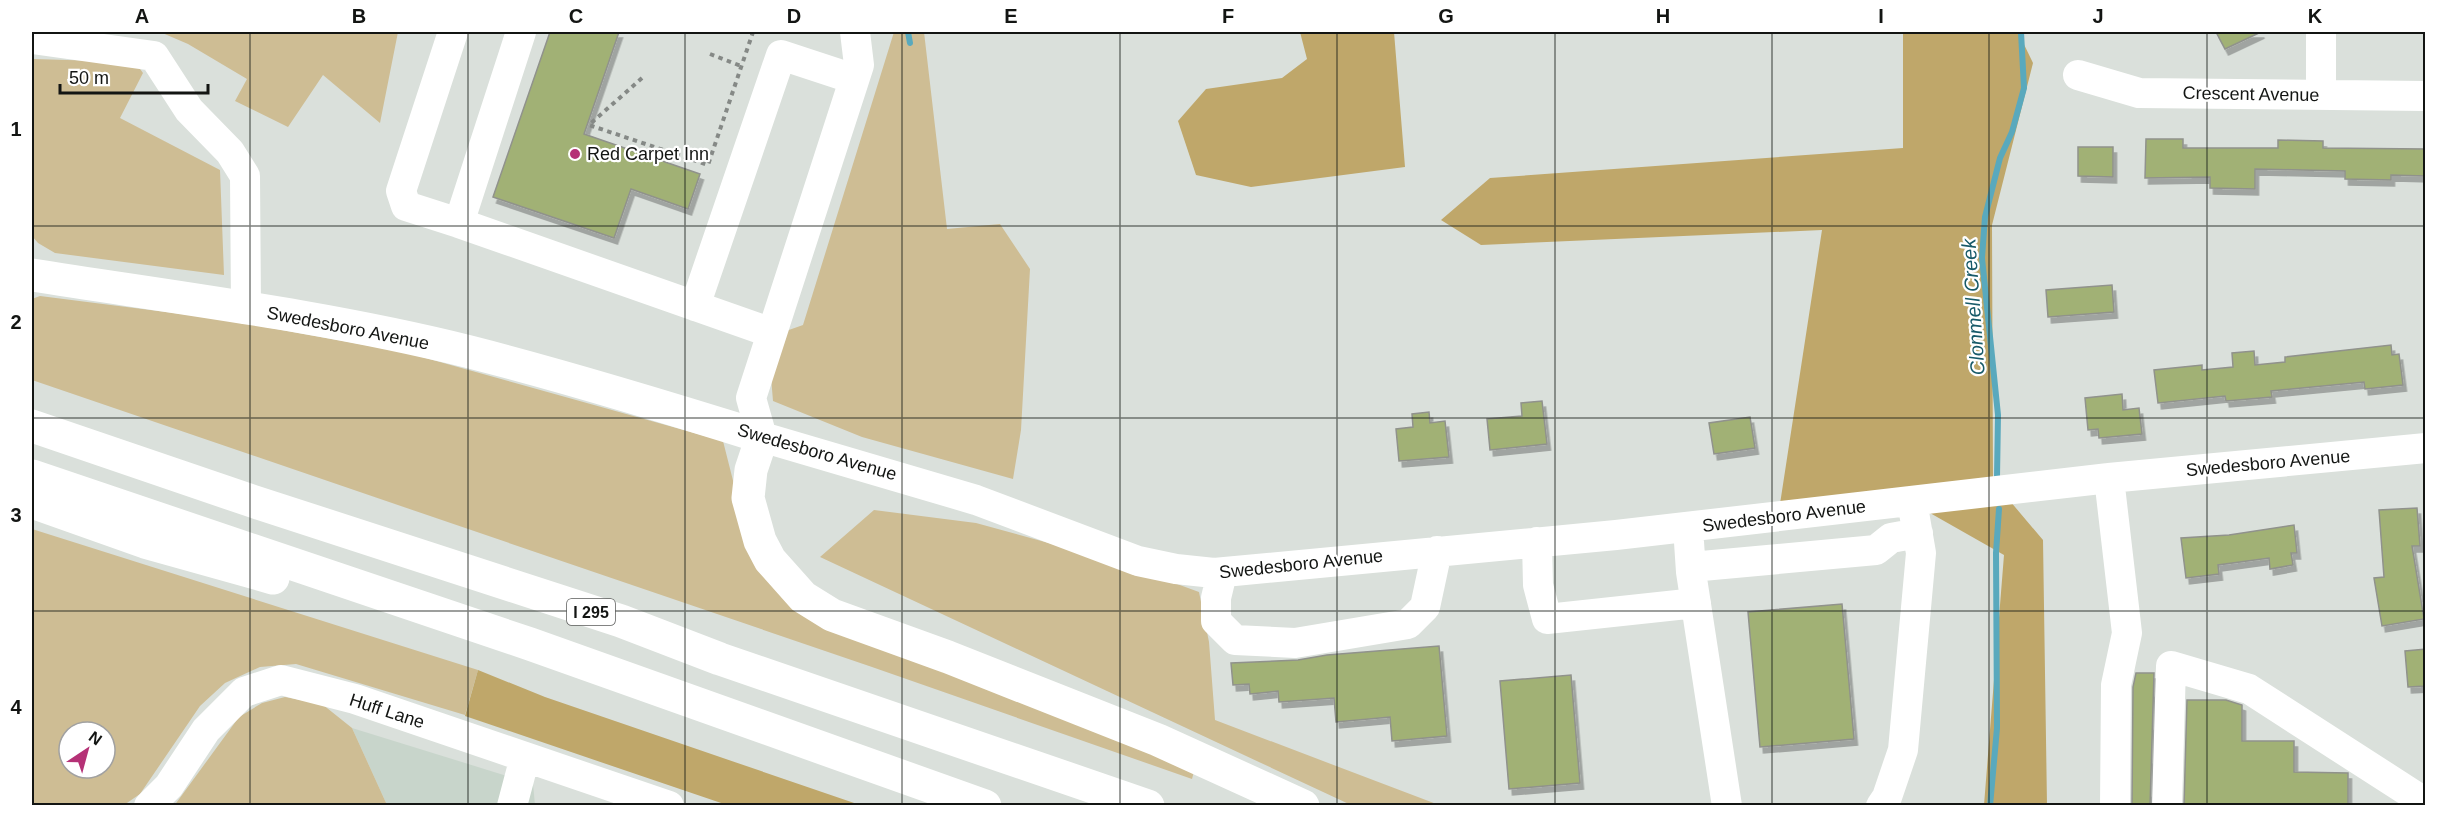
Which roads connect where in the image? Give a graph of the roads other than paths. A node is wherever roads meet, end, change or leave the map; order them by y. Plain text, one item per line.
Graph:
1 (453, 32) edge
2 (521, 32) edge
3 (855, 32) edge
4 (2321, 32) edge
5 (32, 39) edge
6 (2078, 75) dead end
7 (854, 79) junction
8 (2321, 95) junction
9 (2426, 96) edge
10 (459, 223) junction
11 (32, 275) edge
12 (695, 306) junction
13 (246, 309) junction
14 (772, 333) junction
15 (32, 426) edge
16 (762, 437) junction
17 (2426, 448) edge
18 (32, 476) edge
19 (2109, 478) junction
20 (1912, 501) junction
21 (32, 502) edge
22 (1688, 527) junction
23 (1918, 533) junction
24 (1537, 542) junction
25 (1437, 551) junction
26 (1691, 567) junction
27 (1222, 573) junction
28 (1696, 603) junction
29 (619, 675) junction
30 (525, 757) junction
31 (653, 803) edge
32 (2426, 803) edge
33 (149, 806) edge
34 (512, 806) edge
35 (985, 806) edge
36 (1148, 806) edge
37 (1303, 806) edge
38 (1727, 806) edge
39 (1881, 806) edge
40 (2115, 806) edge
41 (2167, 806) edge

1 - 10 street
2 - 10 street
3 - 7 street
4 - 8 street
5 - 13 street
6 - 8 street, Crescent Avenue
7 - 12 street
7 - 14 street
8 - 9 street, Crescent Avenue
10 - 12 street
11 - 13 main road, Swedesboro Avenue
12 - 14 street
13 - 16 main road, Swedesboro Avenue
14 - 16 street
15 - 36 main road, I 295
16 - 27 street, Swedesboro Avenue
16 - 37 main road
17 - 19 street, Swedesboro Avenue
18 - 29 main road
19 - 20 street, Swedesboro Avenue
19 - 40 street
20 - 22 street, Swedesboro Avenue
20 - 23 street
21 - 29 main road
22 - 24 street, Swedesboro Avenue
22 - 26 street
23 - 26 street
23 - 39 street
24 - 25 street, Swedesboro Avenue
24 - 28 street
25 - 27 street, Swedesboro Avenue
25 - 27 street
26 - 28 street
28 - 38 street
29 - 35 main road
30 - 31 street, Huff Lane
30 - 33 street, Huff Lane
30 - 34 street
32 - 41 street

